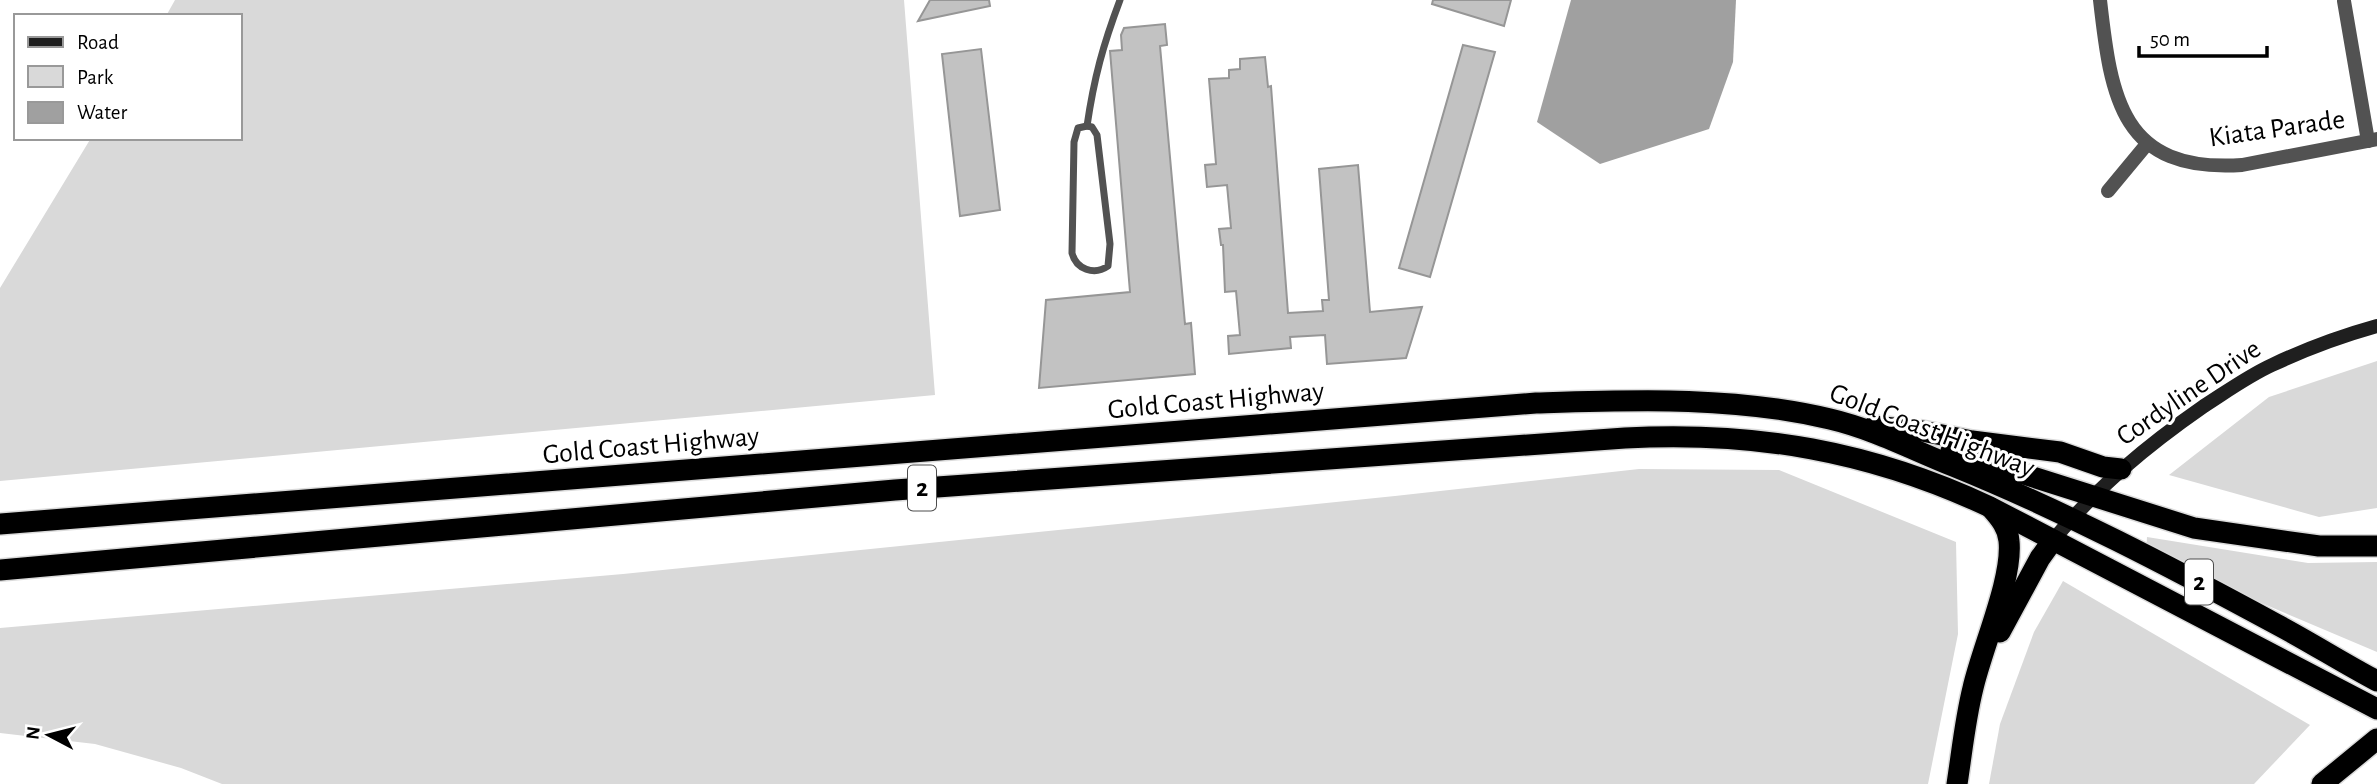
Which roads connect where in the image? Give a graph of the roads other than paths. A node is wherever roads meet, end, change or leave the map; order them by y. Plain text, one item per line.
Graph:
1 (1120, 0) edge
2 (2100, 0) edge
3 (2344, 1) edge
4 (1087, 126) junction
5 (2373, 140) edge
6 (2147, 144) junction
7 (2108, 191) dead end
8 (2377, 326) edge
9 (1854, 425) junction
10 (2121, 468) junction
11 (2092, 497) junction
12 (1990, 507) junction
13 (2073, 517) junction
14 (0, 524) edge
15 (2053, 540) junction
16 (2377, 546) edge
17 (0, 570) edge
18 (2377, 681) edge
19 (1973, 687) junction
20 (2370, 706) edge
21 (2377, 739) edge
22 (1957, 784) edge
23 (2322, 784) edge

1 - 4 lane
2 - 6 street, Kiata Parade
3 - 5 street
4 - 4 lane
5 - 6 street, Kiata Parade
6 - 7 street
8 - 10 street, Cordyline Drive
9 - 10 highway
9 - 11 highway
9 - 13 highway, Gold Coast Highway / 2
9 - 14 highway, Gold Coast Highway / 2
10 - 11 street, Cordyline Drive
11 - 13 street, Cordyline Drive
11 - 16 highway
12 - 15 highway, Gold Coast Highway / 2
12 - 17 highway, Gold Coast Highway / 2
12 - 19 highway
13 - 15 street, Cordyline Drive
13 - 18 highway, Gold Coast Highway / 2
15 - 19 highway
15 - 20 highway, Gold Coast Highway / 2
19 - 22 highway
21 - 23 highway

